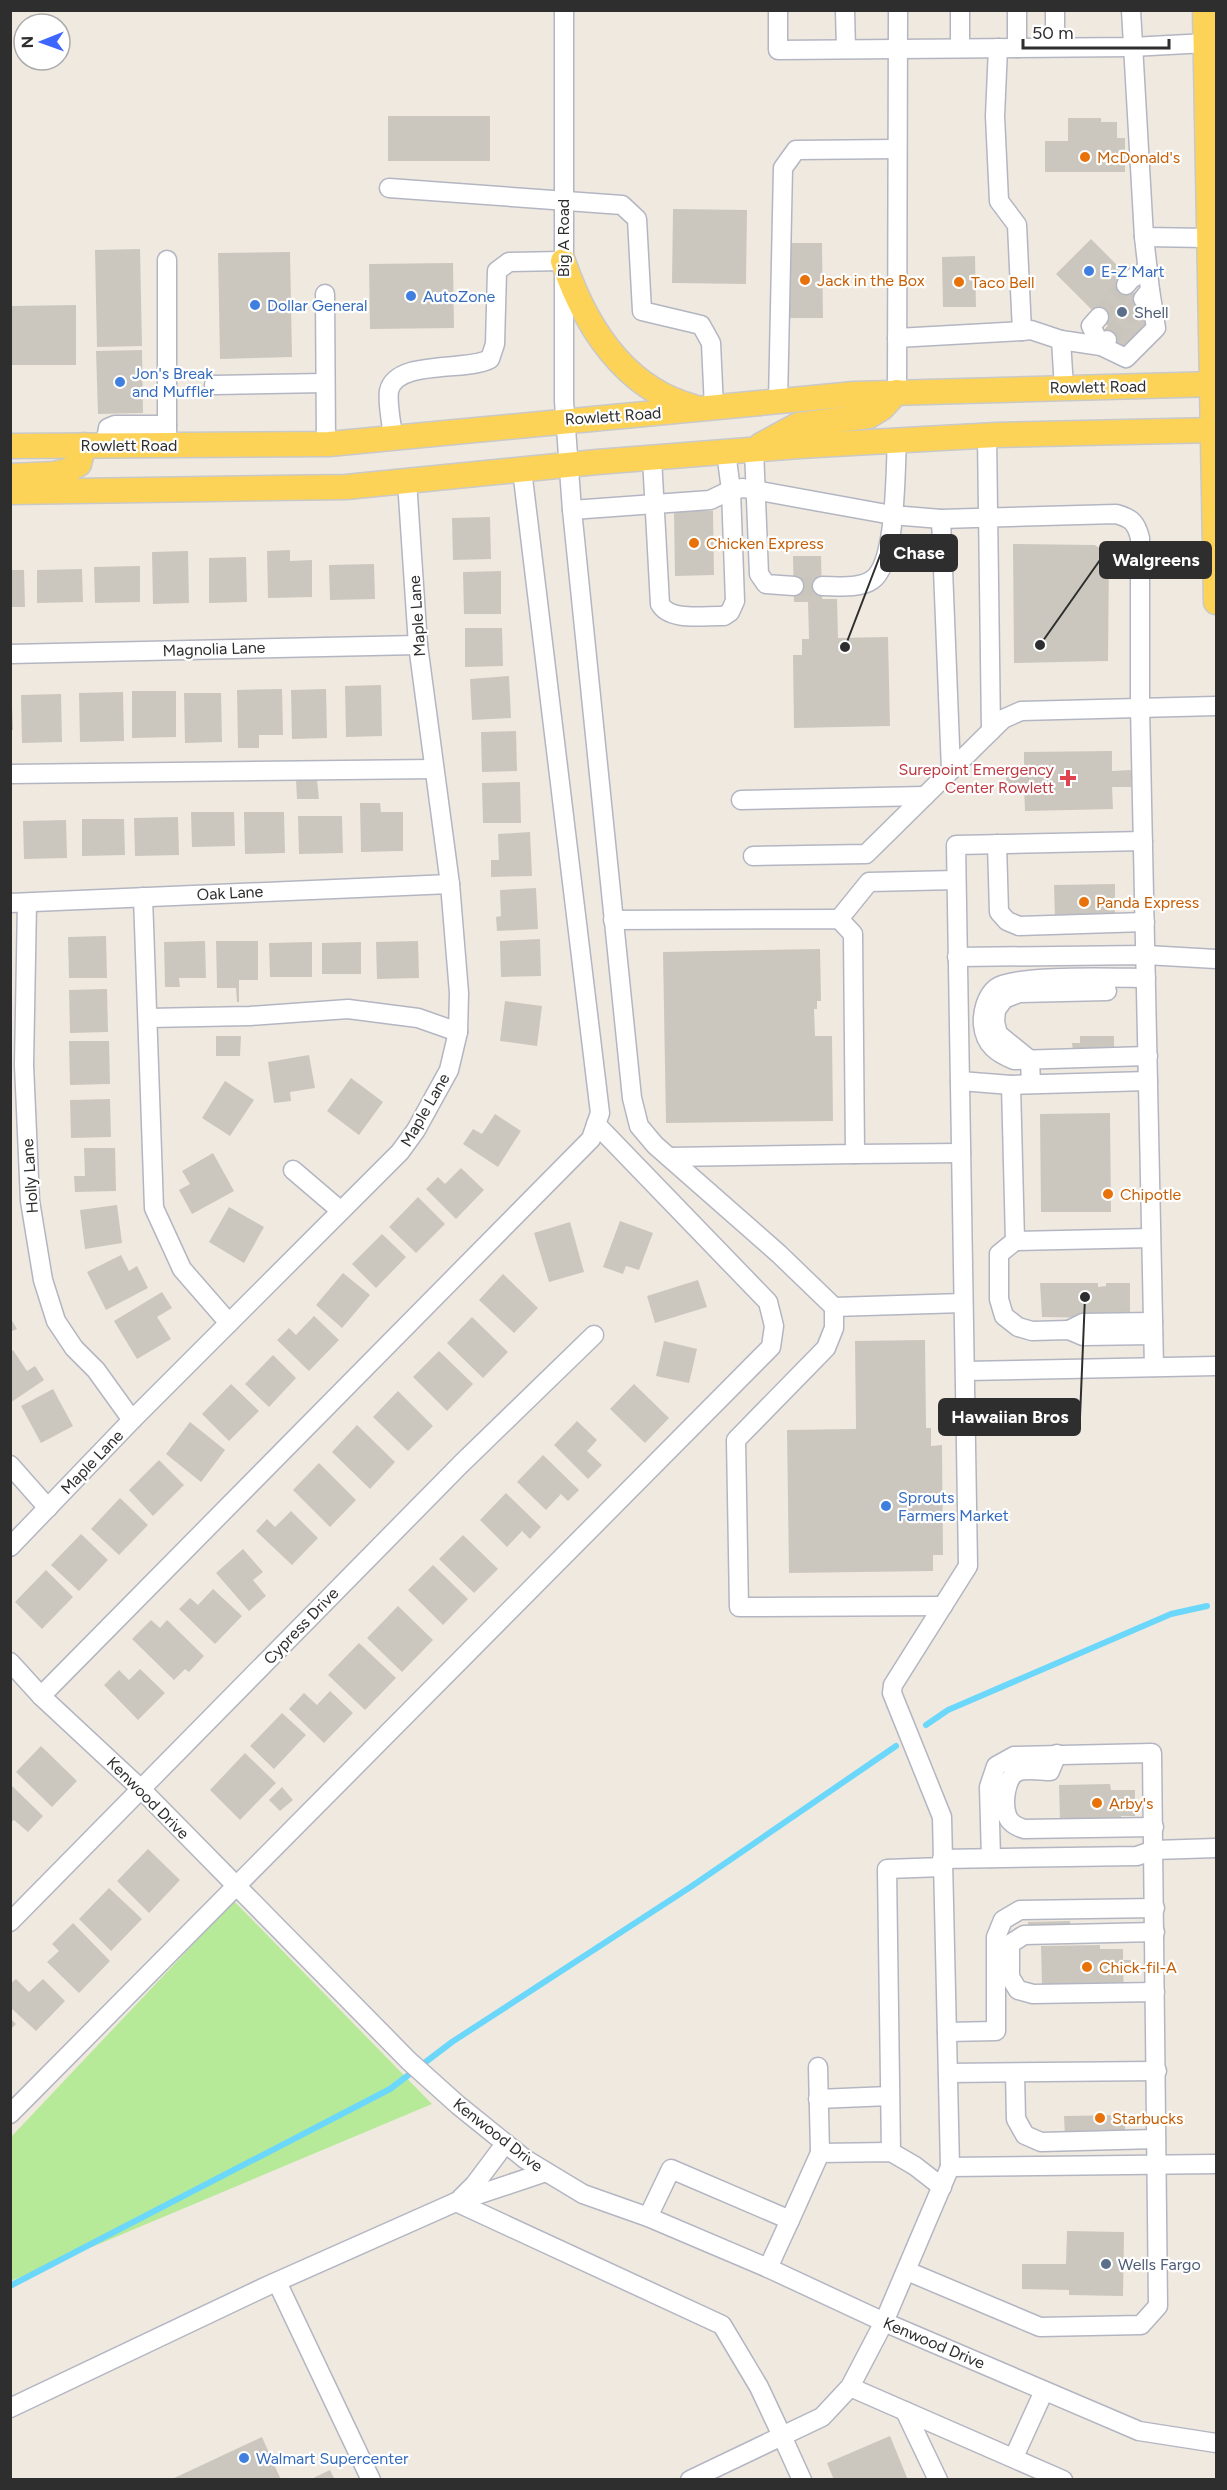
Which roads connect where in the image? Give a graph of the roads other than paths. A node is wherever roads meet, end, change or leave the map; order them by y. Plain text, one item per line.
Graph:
1 (564, 10) edge
2 (778, 10) edge
3 (845, 10) edge
4 (898, 10) edge
5 (960, 10) edge
6 (1017, 10) edge
7 (1055, 10) edge
8 (1131, 10) edge
9 (1205, 10) edge
10 (1206, 43) junction
11 (1055, 47) junction
12 (1132, 47) junction
13 (898, 48) junction
14 (960, 48) junction
15 (998, 48) junction
16 (1017, 48) junction
17 (846, 49) junction
18 (897, 148) junction
19 (389, 188) dead end
20 (563, 200) junction
21 (1144, 237) junction
22 (1208, 238) junction
23 (167, 260) dead end
24 (563, 261) junction
25 (1148, 269) junction
26 (1126, 285) tunnel mouth
27 (325, 294) dead end
28 (1099, 317) dead end
29 (1022, 331) junction
30 (897, 338) junction
31 (1061, 340) junction
32 (1105, 343) junction
33 (326, 383) junction
34 (1214, 384) edge
35 (214, 385) dead end
36 (1064, 388) junction
37 (897, 392) junction
38 (778, 402) junction
39 (709, 409) junction
40 (566, 420) junction
41 (1215, 430) edge
42 (167, 435) junction
43 (987, 436) junction
44 (393, 438) junction
45 (897, 441) junction
46 (326, 444) junction
47 (95, 445) junction
48 (10, 446) edge
49 (754, 449) junction
50 (726, 452) junction
51 (652, 458) junction
52 (569, 465) junction
53 (522, 470) junction
54 (10, 476) edge
55 (408, 481) junction
56 (730, 490) junction
57 (755, 490) junction
58 (10, 492) edge
59 (656, 504) junction
60 (572, 510) junction
61 (892, 515) junction
62 (988, 518) junction
63 (942, 519) junction
64 (794, 586) tunnel mouth
65 (822, 586) tunnel mouth
66 (1216, 602) edge
67 (418, 645) junction
68 (10, 654) edge
69 (1216, 706) edge
70 (1140, 707) junction
71 (991, 731) junction
72 (434, 769) junction
73 (951, 770) junction
74 (10, 774) edge
75 (925, 796) junction
76 (741, 800) dead end
77 (1143, 841) junction
78 (997, 844) junction
79 (753, 856) dead end
80 (956, 879) junction
81 (450, 884) junction
82 (143, 897) junction
83 (19, 903) edge
84 (839, 919) junction
85 (613, 920) junction
86 (1145, 922) junction
87 (1056, 925) junction
88 (1146, 955) junction
89 (1056, 956) junction
90 (957, 957) junction
91 (1216, 959) edge
92 (1146, 984) junction
93 (148, 1018) junction
94 (458, 1032) junction
95 (1148, 1056) junction
96 (1030, 1060) junction
97 (960, 1081) junction
98 (1148, 1081) junction
99 (1011, 1084) junction
100 (1031, 1084) junction
101 (596, 1124) junction
102 (961, 1153) junction
103 (855, 1154) junction
104 (669, 1157) junction
105 (293, 1170) dead end
106 (341, 1211) junction
107 (1151, 1238) junction
108 (1016, 1241) junction
109 (963, 1303) junction
110 (834, 1307) junction
111 (229, 1323) junction
112 (1153, 1328) junction
113 (594, 1335) dead end
114 (1216, 1366) edge
115 (1154, 1367) junction
116 (965, 1371) junction
117 (132, 1420) junction
118 (10, 1465) edge
119 (48, 1508) junction
120 (10, 1547) edge
121 (943, 1605) junction
122 (10, 1662) edge
123 (41, 1696) junction
124 (1057, 1755) junction
125 (142, 1790) junction
126 (1154, 1827) junction
127 (1216, 1848) edge
128 (1154, 1850) junction
129 (991, 1858) junction
130 (943, 1863) junction
131 (237, 1887) junction
132 (1155, 1921) junction
133 (10, 1922) edge
134 (1155, 1992) junction
135 (947, 2032) junction
136 (818, 2067) dead end
137 (1156, 2072) junction
138 (948, 2073) junction
139 (1015, 2073) junction
140 (889, 2096) junction
141 (818, 2099) junction
142 (10, 2114) edge
143 (1156, 2139) junction
144 (1041, 2142) junction
145 (505, 2144) junction
146 (891, 2152) junction
147 (820, 2153) junction
148 (1216, 2164) edge
149 (1157, 2165) junction
150 (1042, 2166) junction
151 (950, 2168) junction
152 (546, 2172) junction
153 (942, 2187) junction
154 (456, 2202) junction
155 (648, 2217) junction
156 (790, 2220) junction
157 (768, 2268) junction
158 (907, 2271) junction
159 (277, 2282) junction
160 (884, 2322) junction
161 (850, 2387) junction
162 (1044, 2391) junction
163 (10, 2408) edge
164 (905, 2411) junction
165 (782, 2436) junction
166 (1216, 2444) edge
167 (1014, 2457) junction
168 (1035, 2474) edge
169 (371, 2480) edge
170 (690, 2480) edge
171 (802, 2480) edge
172 (938, 2480) edge
173 (1064, 2480) edge

1 - 20 street, Big A Road
2 - 17 street
3 - 17 street
4 - 13 street
5 - 14 street
6 - 16 street
7 - 11 street
8 - 12 street
9 - 10 main road
10 - 12 street
10 - 22 main road
11 - 12 street
11 - 16 street
12 - 21 street
13 - 14 street
13 - 17 street
13 - 18 street
14 - 15 street
15 - 16 street
15 - 29 street
18 - 30 street
18 - 38 street
19 - 20 street
20 - 24 street, Big A Road
20 - 39 street
21 - 22 street
21 - 25 street
22 - 34 main road
23 - 42 street
24 - 39 main road
24 - 40 street, Big A Road
24 - 44 street
25 - 26 street
25 - 32 street
27 - 33 street
28 - 32 street
29 - 30 street
29 - 31 street
30 - 37 street
31 - 32 street
31 - 36 street
33 - 35 street
33 - 46 street
34 - 36 main road, Rowlett Road
34 - 41 main road
36 - 37 main road, Rowlett Road
37 - 38 main road, Rowlett Road
37 - 49 main road
38 - 39 main road, Rowlett Road
39 - 40 main road, Rowlett Road
40 - 44 main road, Rowlett Road
40 - 52 street, Big A Road
41 - 43 main road
41 - 66 main road
42 - 46 main road, Rowlett Road
42 - 47 main road, Rowlett Road
43 - 45 main road
43 - 62 street
44 - 46 main road, Rowlett Road
45 - 49 main road
45 - 61 street
47 - 48 main road, Rowlett Road
47 - 54 main road
49 - 50 main road
49 - 57 street
50 - 51 main road
50 - 56 street
51 - 52 main road
51 - 59 street
52 - 53 main road
52 - 60 street, Big A Road
53 - 55 main road
53 - 101 street
55 - 58 main road
55 - 67 street, Maple Lane
56 - 57 street
56 - 59 street
56 - 59 street
57 - 61 street
57 - 64 street
59 - 60 street
60 - 85 street, Big A Road
61 - 63 street
61 - 65 street
62 - 63 street
62 - 70 street
62 - 71 street
63 - 73 street
67 - 68 street, Magnolia Lane
67 - 72 street, Maple Lane
69 - 70 street
70 - 71 street
70 - 77 street
71 - 73 street
72 - 74 street
72 - 81 street, Maple Lane
73 - 75 street
75 - 76 street
75 - 79 street
77 - 78 street
77 - 86 street
78 - 80 street
78 - 87 street
80 - 84 street
80 - 90 street
81 - 82 street, Oak Lane
81 - 94 street, Maple Lane
82 - 83 street, Oak Lane
82 - 93 street
83 - 117 street, Holly Lane
84 - 85 street
84 - 103 street
85 - 104 street, Big A Road
86 - 87 street
86 - 88 street
87 - 89 street
88 - 89 street
88 - 91 street
88 - 92 street
89 - 90 street
90 - 97 street
92 - 95 street
92 - 96 street
93 - 94 street
93 - 111 street
94 - 106 street, Maple Lane
95 - 96 street
95 - 98 street
96 - 100 street
97 - 99 street
97 - 102 street
98 - 100 street
98 - 107 street
99 - 100 street
99 - 108 street
101 - 123 street
101 - 131 street
102 - 103 street
102 - 109 street
103 - 104 street
104 - 110 street, Big A Road
105 - 106 street
106 - 111 street, Maple Lane
107 - 108 street
107 - 112 street
108 - 112 street
109 - 110 street
109 - 116 street
110 - 121 street
111 - 117 street, Maple Lane
112 - 115 street
113 - 125 street, Cypress Drive
114 - 115 street
115 - 116 street
116 - 121 street
117 - 119 street, Maple Lane
118 - 119 street
119 - 120 street, Maple Lane
121 - 130 street
122 - 123 street, Kenwood Drive
123 - 125 street, Kenwood Drive
124 - 126 street
124 - 126 street
124 - 129 street
125 - 131 street, Kenwood Drive
125 - 133 street, Cypress Drive
126 - 128 street
127 - 128 street
128 - 129 street
128 - 132 street
129 - 130 street
130 - 135 street
130 - 140 street
131 - 142 street
131 - 145 street, Kenwood Drive
132 - 134 street
132 - 134 street
132 - 135 street
134 - 137 street
135 - 138 street
136 - 141 street
137 - 139 street
137 - 143 street
138 - 139 street
138 - 151 street
139 - 144 street
140 - 141 street
140 - 146 street
141 - 147 street
143 - 144 street
143 - 149 street
144 - 150 street
145 - 152 street, Kenwood Drive
145 - 154 street
146 - 147 street
146 - 153 street
147 - 156 street
148 - 149 street
149 - 150 street
149 - 158 street
150 - 151 street
151 - 153 street
152 - 154 street
152 - 155 street, Kenwood Drive
153 - 158 street
154 - 159 street
154 - 165 street
155 - 156 street
155 - 157 street, Kenwood Drive
156 - 157 street
157 - 160 street, Kenwood Drive
158 - 160 street
159 - 163 street
159 - 169 street
160 - 161 street
160 - 162 street, Kenwood Drive
161 - 164 street
161 - 165 street
162 - 166 street, Kenwood Drive
162 - 167 street
164 - 167 street
164 - 172 street
165 - 170 street
165 - 171 street
167 - 168 street
168 - 173 street

